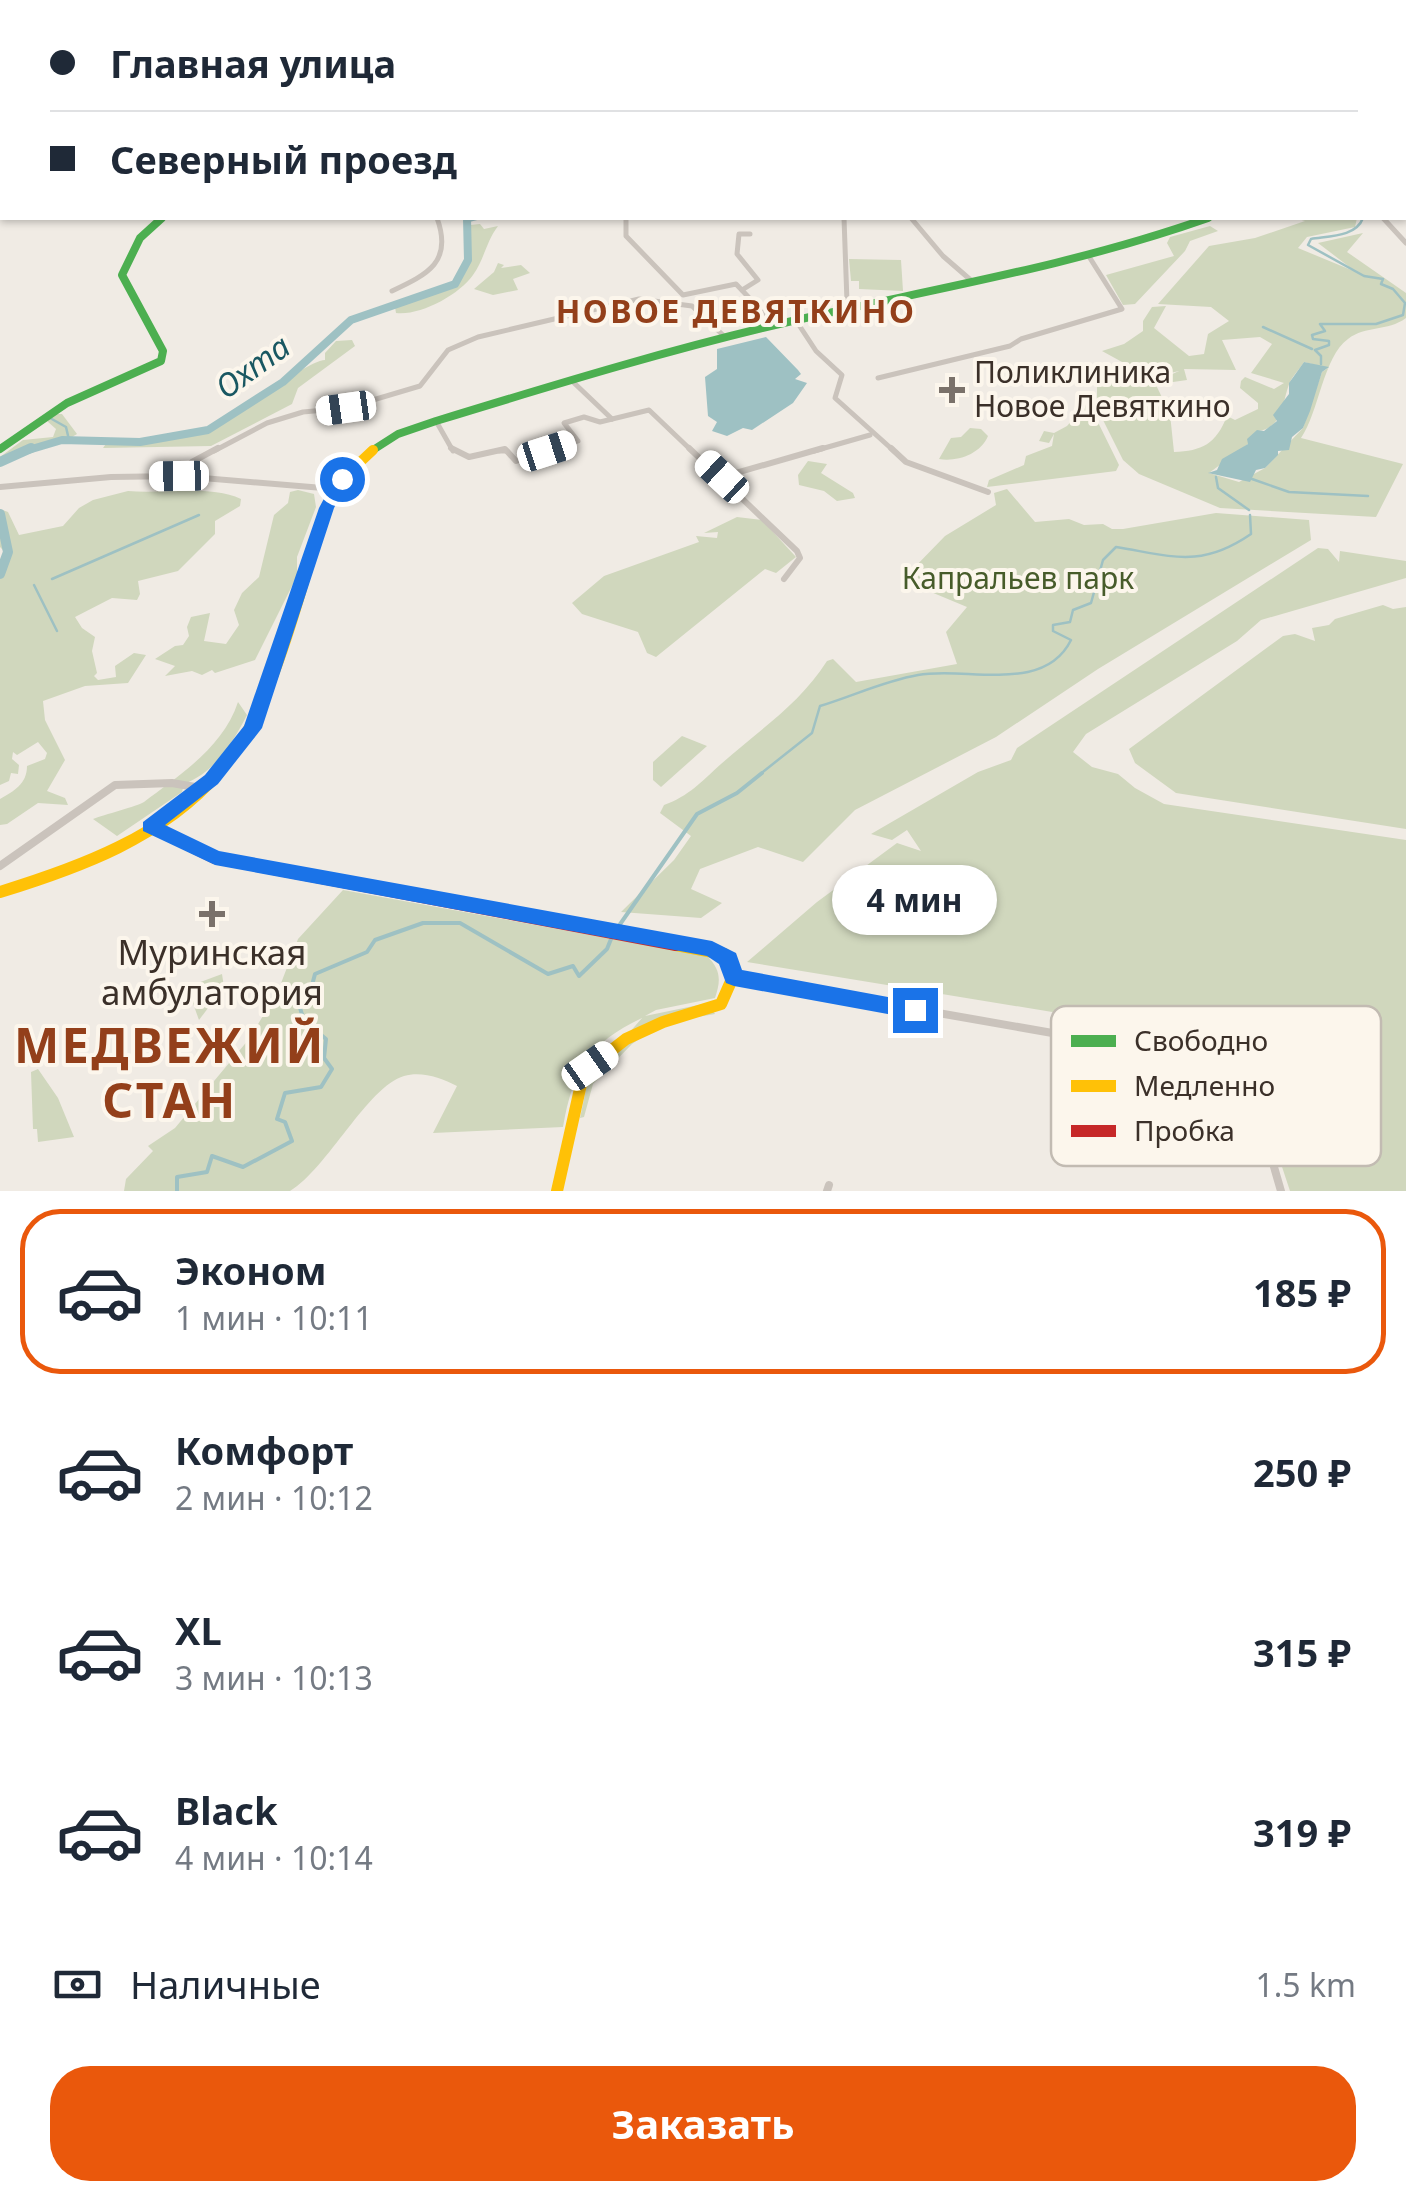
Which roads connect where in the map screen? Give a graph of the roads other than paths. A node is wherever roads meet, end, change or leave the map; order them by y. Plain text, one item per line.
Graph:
1 (160, 220) edge
2 (438, 220) edge
3 (626, 220) edge
4 (844, 220) edge
5 (912, 220) edge
6 (1203, 220) edge
7 (1386, 220) edge
8 (750, 234) dead end
9 (1404, 239) edge
10 (1091, 260) junction
11 (973, 282) junction
12 (742, 290) junction
13 (392, 291) dead end
14 (854, 310) junction
15 (797, 322) junction
16 (776, 326) junction
17 (725, 338) junction
18 (878, 378) dead end
19 (571, 380) junction
20 (612, 419) junction
21 (436, 421) junction
22 (872, 435) junction
23 (0, 448) edge
24 (179, 476) junction
25 (722, 477) junction
26 (0, 486) edge
27 (336, 489) junction
28 (988, 492) dead end
29 (784, 579) dead end
30 (202, 788) junction
31 (150, 826) junction
32 (0, 866) edge
33 (0, 889) edge
34 (734, 977) junction
35 (1051, 1033) edge
36 (1273, 1166) edge
37 (557, 1191) edge
38 (1281, 1191) edge

1 - 23 main road
2 - 13 street
3 - 12 street
4 - 14 street
5 - 11 street
6 - 10 main road
7 - 9 street
8 - 12 street
10 - 11 main road
10 - 18 street
11 - 14 main road
12 - 16 street
14 - 15 main road
15 - 16 main road
15 - 22 street
16 - 17 main road
17 - 19 main road
17 - 24 street
19 - 20 street
19 - 21 main road
20 - 21 street
20 - 25 street
21 - 27 main road
22 - 25 street
22 - 28 street
24 - 26 street
24 - 27 street
25 - 29 street
27 - 30 main road
30 - 31 main road
30 - 32 street
31 - 33 main road
31 - 34 main road
34 - 35 street
34 - 37 main road
36 - 38 street

